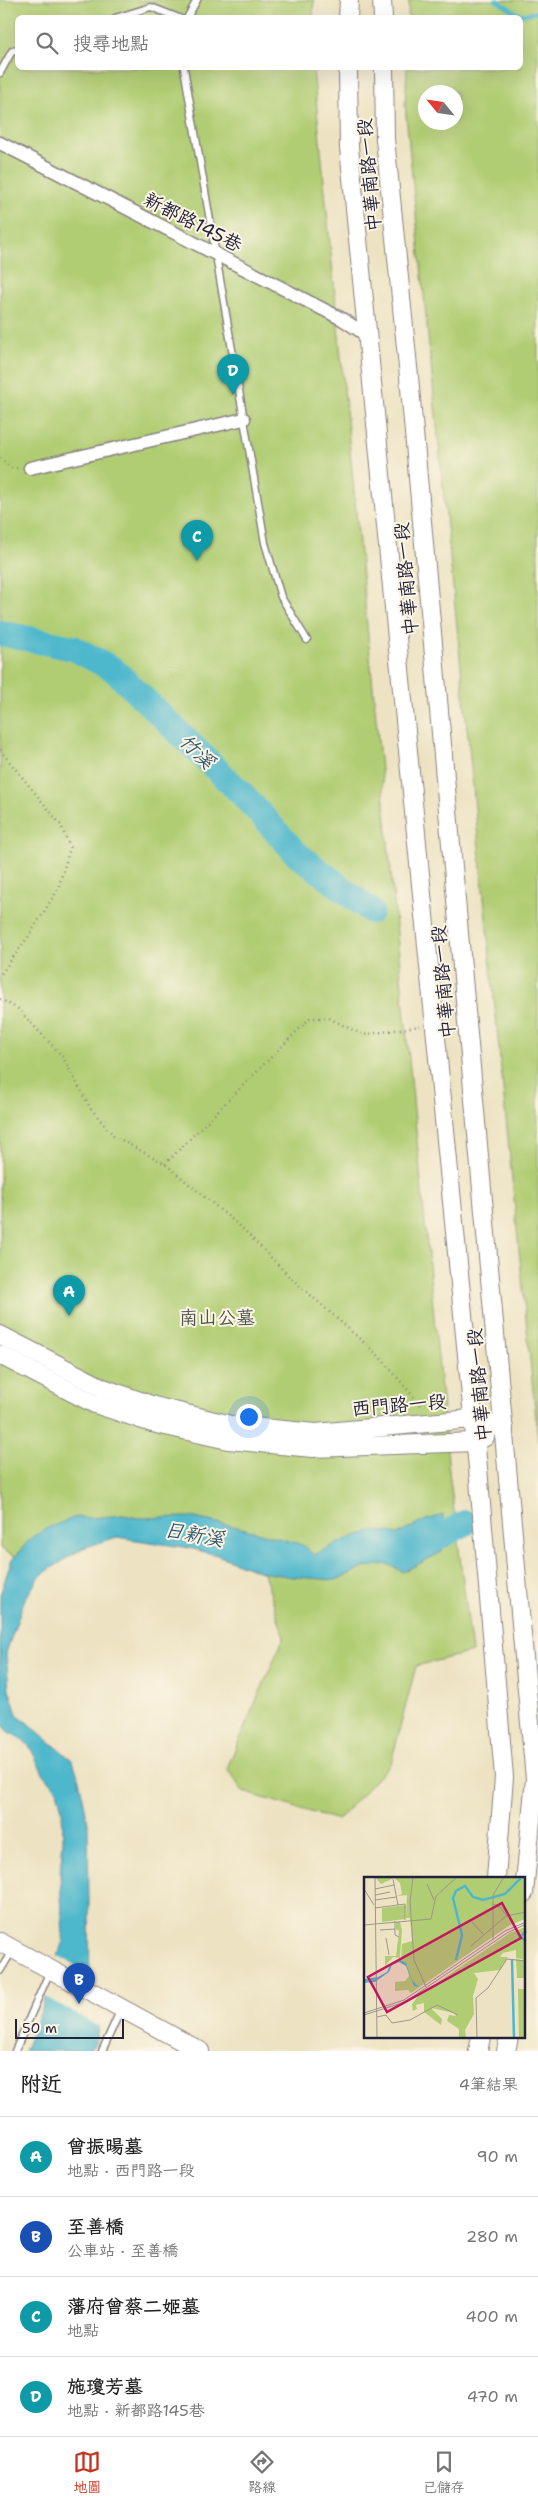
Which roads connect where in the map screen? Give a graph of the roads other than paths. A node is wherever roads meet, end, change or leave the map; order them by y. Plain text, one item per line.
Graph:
1 (197, 0) edge
2 (349, 0) edge
3 (382, 0) edge
4 (126, 15) edge
5 (171, 15) edge
6 (189, 15) edge
7 (348, 15) edge
8 (383, 15) edge
9 (15, 50) edge
10 (184, 70) edge
11 (348, 70) edge
12 (384, 70) edge
13 (0, 73) edge
14 (0, 143) edge
15 (214, 254) junction
16 (368, 336) junction
17 (244, 419) junction
18 (30, 468) road end
19 (307, 640) dead end
20 (0, 1335) edge
21 (0, 1355) edge
22 (472, 1419) junction
23 (504, 1428) junction
24 (475, 1442) junction
25 (496, 1877) edge
26 (526, 1877) edge
27 (6, 1946) edge
28 (52, 1970) junction
29 (0, 1971) edge
30 (119, 2007) junction
31 (481, 2038) edge
32 (509, 2038) edge
33 (15, 2051) edge
34 (102, 2051) edge
35 (200, 2051) edge
36 (478, 2051) edge
37 (506, 2051) edge

1 - 6 lane
2 - 7 street
3 - 8 street
4 - 5 lane
9 - 13 lane
10 - 15 lane
11 - 16 street, 中華南路一段
12 - 23 street, 中華南路一段
14 - 15 street, 新都路145巷
15 - 16 street, 新都路145巷
15 - 17 lane
16 - 22 street, 中華南路一段
17 - 18 street
17 - 19 lane
20 - 22 street, 西門路一段
21 - 24 street, 西門路一段
22 - 23 street, 西門路一段
22 - 24 street, 中華南路一段
23 - 24 street, 西門路一段
23 - 26 street, 中華南路一段
24 - 25 street, 中華南路一段
27 - 28 street
27 - 29 lane
28 - 30 street
28 - 33 lane
30 - 34 lane
30 - 35 street
31 - 36 street
32 - 37 street

